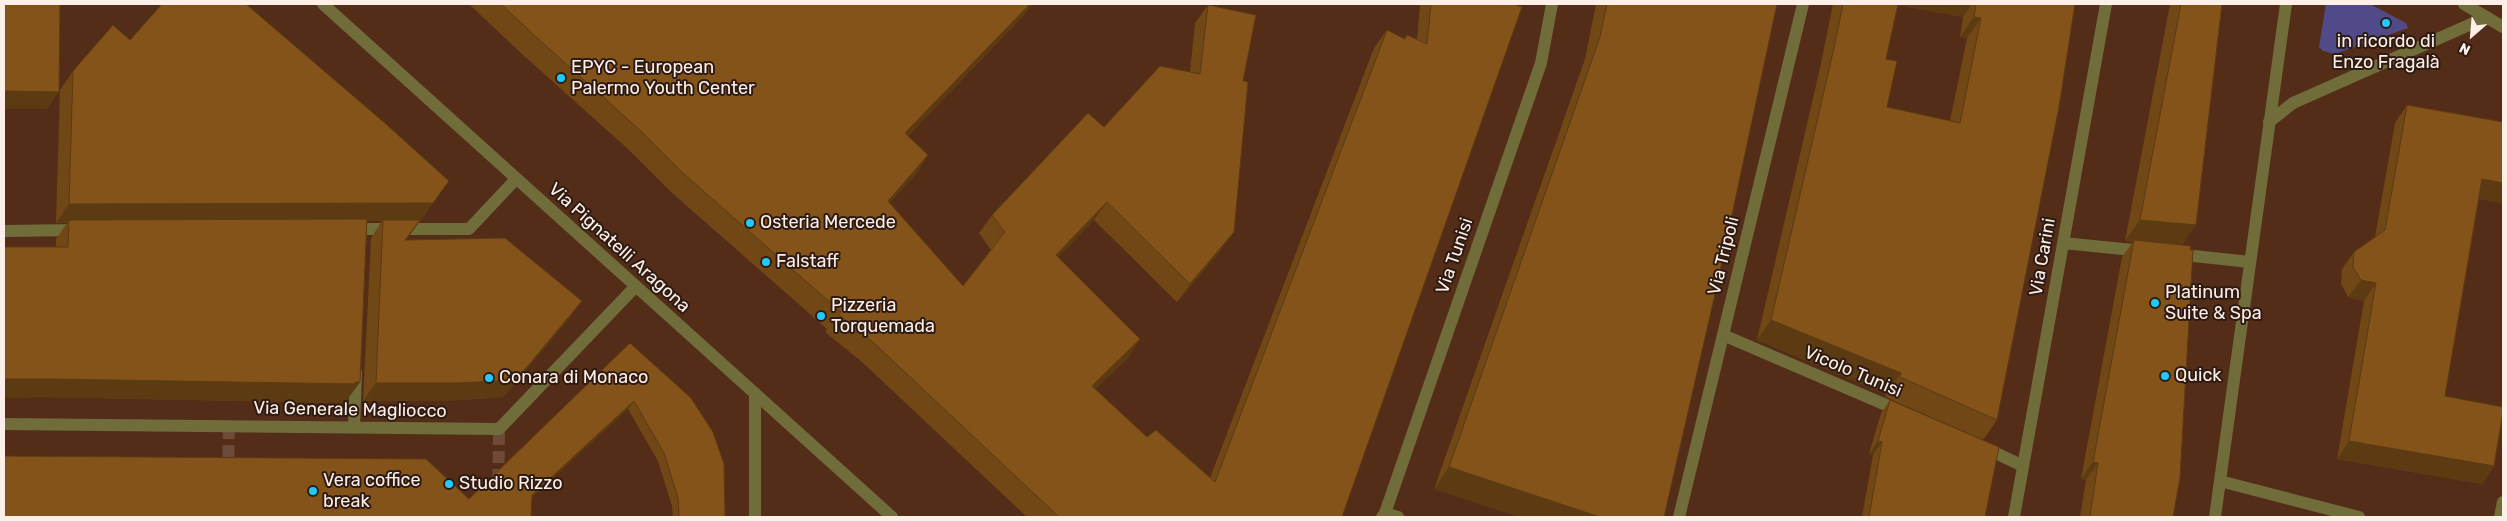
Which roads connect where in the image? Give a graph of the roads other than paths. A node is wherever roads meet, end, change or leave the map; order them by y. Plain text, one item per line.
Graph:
1 (323, 4) edge
2 (1552, 4) edge
3 (1803, 4) edge
4 (2106, 4) edge
5 (2286, 4) edge
6 (2464, 4) edge
7 (2487, 18) junction
8 (2503, 28) edge
9 (2269, 122) junction
10 (516, 179) junction
11 (334, 229) edge
12 (93, 230) edge
13 (4, 231) edge
14 (2063, 243) junction
15 (2250, 262) junction
16 (636, 286) junction
17 (1723, 335) junction
18 (357, 358) edge
19 (755, 393) junction
20 (1913, 417) edge
21 (4, 424) edge
22 (354, 427) junction
23 (1967, 440) edge
24 (2023, 466) junction
25 (2220, 481) junction
26 (2503, 502) edge
27 (1383, 515) edge
28 (755, 517) edge
29 (892, 517) edge
30 (1398, 517) edge
31 (1679, 517) edge
32 (2014, 517) edge
33 (2215, 517) edge
34 (2359, 517) edge
35 (2500, 517) edge

1 - 10 street, Via Pignatelli Aragona
2 - 27 street, Via Tunisi
3 - 17 street, Via Tripoli
4 - 14 street, Via Carini
5 - 9 street
6 - 7 street
7 - 8 street
7 - 9 street
9 - 15 street
10 - 11 street
10 - 16 street, Via Pignatelli Aragona
12 - 13 street
14 - 15 street
14 - 24 street, Via Carini
15 - 25 street
16 - 19 street, Via Pignatelli Aragona
16 - 22 street, Via Generale Magliocco
17 - 20 street, Vicolo Tunisi
17 - 31 street, Via Tripoli
18 - 22 street
19 - 28 street
19 - 29 street, Via Pignatelli Aragona
21 - 22 street, Via Generale Magliocco
23 - 24 street
24 - 32 street, Via Carini
25 - 33 street
25 - 34 street
26 - 35 street
27 - 30 street

